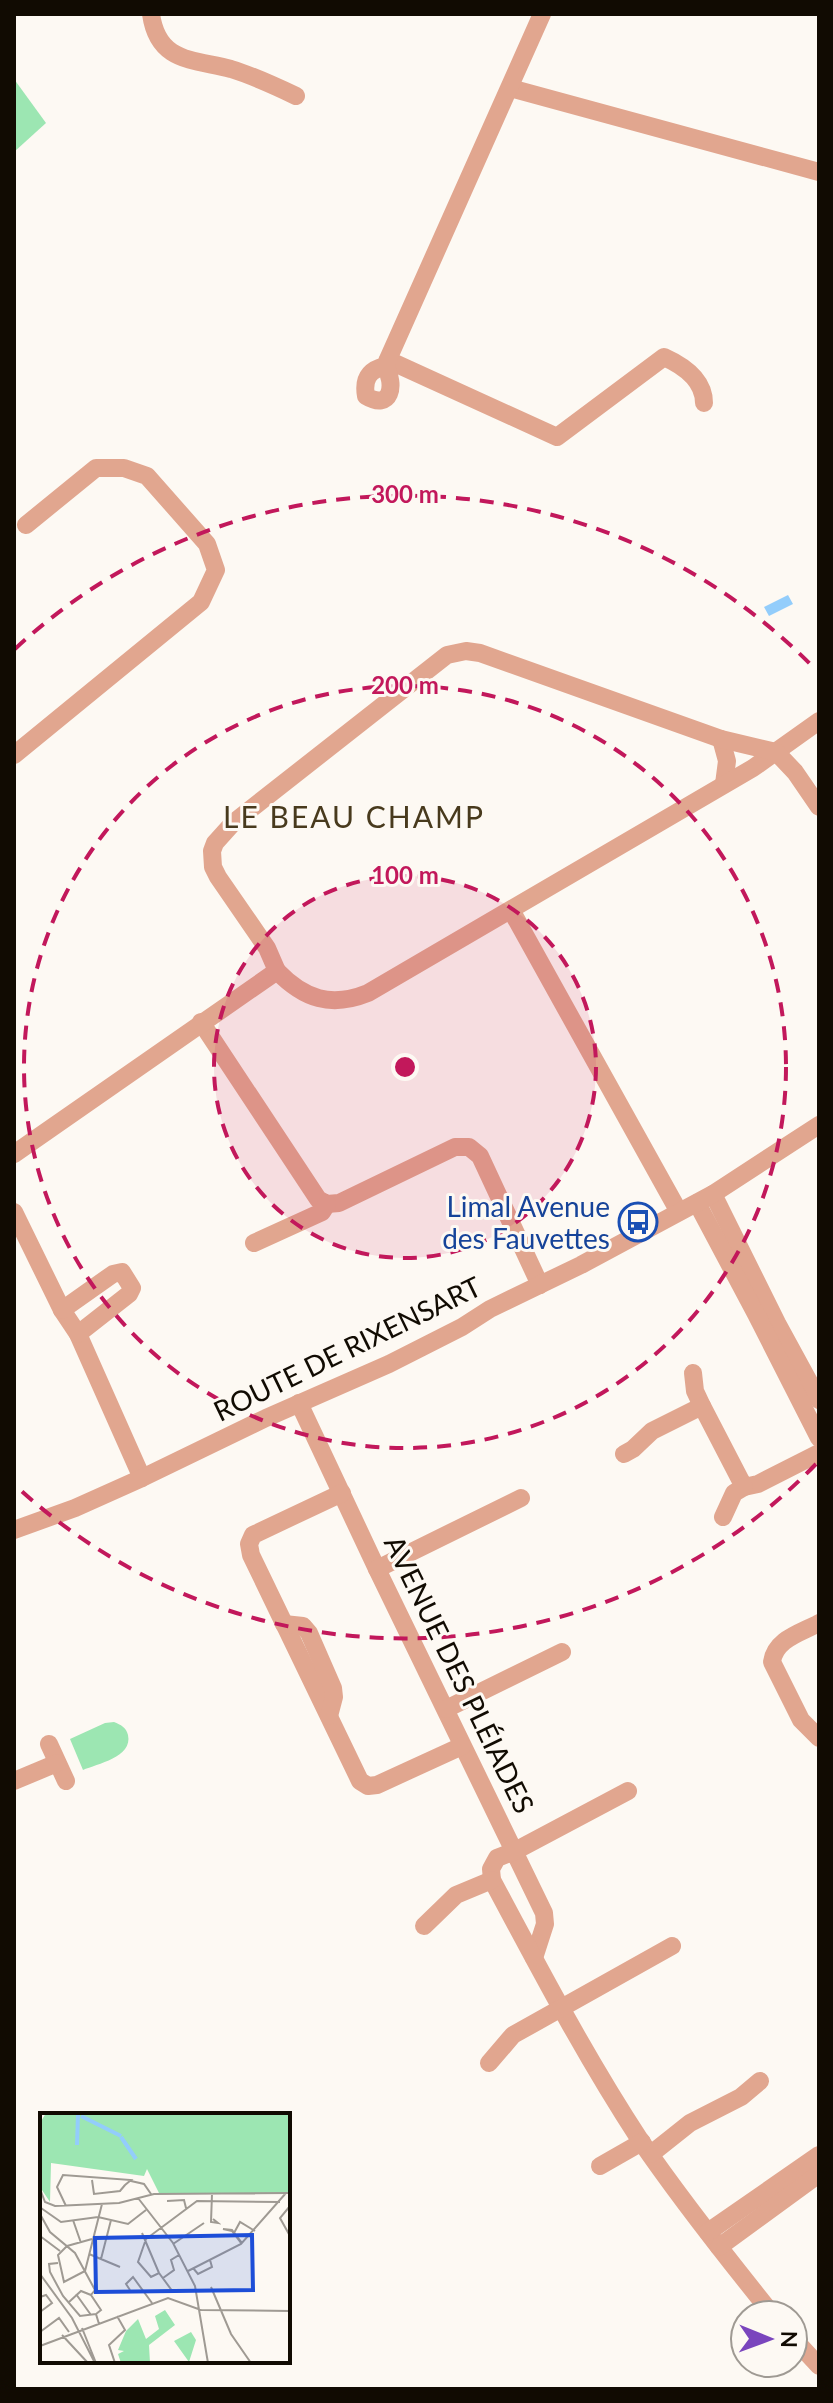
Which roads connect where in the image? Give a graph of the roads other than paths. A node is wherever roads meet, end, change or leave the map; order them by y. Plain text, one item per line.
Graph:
1 (151, 14) edge
2 (542, 14) edge
3 (510, 88) junction
4 (296, 96) dead end
5 (819, 172) edge
6 (704, 403) dead end
7 (26, 525) dead end
8 (819, 721) edge
9 (721, 739) junction
10 (776, 752) junction
11 (14, 755) edge
12 (724, 784) junction
13 (819, 807) edge
14 (511, 910) junction
15 (277, 971) junction
16 (201, 1022) junction
17 (819, 1125) edge
18 (14, 1154) edge
19 (705, 1199) junction
20 (327, 1204) junction
21 (14, 1212) edge
22 (679, 1212) junction
23 (254, 1243) dead end
24 (540, 1285) junction
25 (62, 1310) junction
26 (78, 1334) junction
27 (693, 1373) dead end
28 (819, 1400) edge
29 (299, 1403) junction
30 (702, 1406) junction
31 (817, 1428) edge
32 (819, 1453) edge
33 (624, 1454) dead end
34 (142, 1478) junction
35 (744, 1487) junction
36 (342, 1493) junction
37 (521, 1498) dead end
38 (723, 1517) dead end
39 (14, 1530) edge
40 (377, 1569) junction
41 (819, 1623) edge
42 (562, 1652) dead end
43 (446, 1709) junction
44 (819, 1738) edge
45 (49, 1744) dead end
46 (462, 1746) junction
47 (57, 1763) junction
48 (14, 1781) edge
49 (66, 1781) dead end
50 (628, 1791) dead end
51 (515, 1851) junction
52 (492, 1880) junction
53 (424, 1926) dead end
54 (672, 1946) dead end
55 (534, 1958) junction
56 (561, 2009) junction
57 (489, 2063) dead end
58 (760, 2081) dead end
59 (647, 2148) junction
60 (819, 2155) edge
61 (600, 2166) dead end
62 (819, 2174) edge
63 (714, 2240) junction
64 (760, 2299) edge

1 - 4 street
2 - 3 street
3 - 5 street
3 - 6 street
7 - 11 street
8 - 10 street
9 - 10 street
9 - 12 street
9 - 15 street
10 - 12 street
10 - 13 street
12 - 14 street
14 - 15 street
14 - 22 street
15 - 16 street
16 - 18 street
16 - 20 street
17 - 19 street, ROUTE DE RIXENSART
19 - 22 street, ROUTE DE RIXENSART
19 - 28 street
19 - 31 street
20 - 23 street
20 - 24 street
21 - 25 street
22 - 24 street, ROUTE DE RIXENSART
24 - 29 street, ROUTE DE RIXENSART
25 - 26 street
25 - 26 street
26 - 34 street
27 - 30 street
29 - 34 street, ROUTE DE RIXENSART
29 - 36 street, AVENUE DES PLÉIADES
30 - 33 street
30 - 35 street
32 - 35 street
34 - 39 street, ROUTE DE RIXENSART
35 - 38 street
36 - 40 street, AVENUE DES PLÉIADES
36 - 46 street
37 - 40 street
40 - 43 street, AVENUE DES PLÉIADES
41 - 44 street
42 - 43 street
43 - 46 street, AVENUE DES PLÉIADES
45 - 47 street
46 - 51 street, AVENUE DES PLÉIADES
47 - 48 street
47 - 49 street
50 - 51 street
51 - 52 street, AVENUE DES PLÉIADES
51 - 55 street
52 - 53 street
52 - 55 street
54 - 56 street
55 - 56 street
56 - 57 street
56 - 59 street
58 - 59 street
59 - 61 street
59 - 63 street
60 - 63 street
62 - 63 street
63 - 64 street

